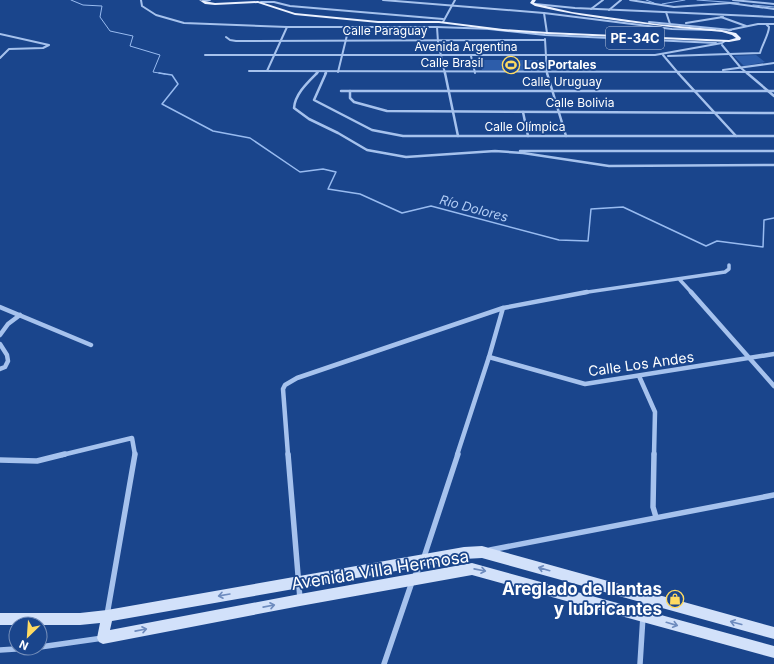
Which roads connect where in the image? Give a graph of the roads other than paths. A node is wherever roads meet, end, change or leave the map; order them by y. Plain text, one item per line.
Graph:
1 (141, 0) edge
2 (210, 0) edge
3 (383, 0) edge
4 (455, 0) edge
5 (603, 0) edge
6 (621, 0) edge
7 (630, 0) edge
8 (716, 0) edge
9 (734, 0) edge
10 (202, 1) edge
11 (260, 2) junction
12 (533, 2) edge
13 (730, 3) junction
14 (774, 4) edge
15 (452, 5) junction
16 (591, 9) junction
17 (609, 10) junction
18 (774, 10) edge
19 (666, 12) junction
20 (544, 13) junction
21 (733, 15) junction
22 (721, 17) junction
23 (774, 17) edge
24 (443, 21) junction
25 (649, 22) dead end
26 (670, 24) junction
27 (676, 24) junction
28 (766, 24) junction
29 (774, 24) edge
30 (746, 26) junction
31 (287, 27) junction
32 (349, 27) junction
33 (437, 27) junction
34 (487, 29) junction
35 (494, 29) junction
36 (715, 30) junction
37 (731, 30) junction
38 (722, 31) junction
39 (0, 34) edge
40 (546, 34) junction
41 (226, 37) dead end
42 (280, 40) junction
43 (347, 40) junction
44 (437, 40) junction
45 (545, 40) junction
46 (723, 43) junction
47 (276, 55) junction
48 (343, 55) junction
49 (730, 55) junction
50 (205, 56) dead end
51 (440, 56) junction
52 (471, 56) junction
53 (546, 56) junction
54 (664, 56) junction
55 (0, 58) edge
56 (774, 63) edge
57 (742, 67) junction
58 (249, 71) dead end
59 (267, 72) junction
60 (318, 72) junction
61 (326, 72) junction
62 (338, 72) junction
63 (443, 72) junction
64 (475, 72) junction
65 (677, 72) junction
66 (713, 72) junction
67 (748, 72) junction
68 (774, 72) edge
69 (547, 73) junction
70 (341, 91) dead end
71 (350, 91) junction
72 (450, 91) junction
73 (552, 91) junction
74 (693, 91) junction
75 (769, 92) junction
76 (774, 92) edge
77 (774, 96) edge
78 (455, 111) junction
79 (523, 112) junction
80 (559, 112) junction
81 (714, 113) junction
82 (774, 113) edge
83 (458, 136) junction
84 (528, 136) junction
85 (566, 136) junction
86 (736, 136) junction
87 (774, 136) edge
88 (774, 151) edge
89 (495, 152) junction
90 (774, 166) edge
91 (729, 265) dead end
92 (680, 280) junction
93 (0, 308) edge
94 (503, 308) junction
95 (20, 315) junction
96 (0, 335) edge
97 (0, 344) edge
98 (91, 345) dead end
99 (774, 354) edge
100 (489, 357) junction
101 (750, 359) junction
102 (0, 369) edge
103 (639, 376) junction
104 (774, 386) edge
105 (0, 460) edge
106 (774, 495) edge
107 (656, 517) junction
108 (482, 552) junction
109 (424, 560) junction
110 (413, 579) junction
111 (298, 582) junction
112 (646, 598) junction
113 (300, 600) junction
114 (107, 616) junction
115 (643, 616) junction
116 (0, 619) edge
117 (774, 633) edge
118 (103, 638) junction
119 (48, 646) edge
120 (774, 652) edge
121 (384, 664) edge
122 (640, 664) edge

1 - 31 street
2 - 10 street
3 - 15 street
4 - 15 street
5 - 16 street
6 - 17 street
7 - 13 street
8 - 13 street
9 - 14 street
10 - 11 main road, PE-34C
11 - 24 street
11 - 24 main road, PE-34C
12 - 16 street
12 - 36 main road, PE-34C
13 - 18 street
15 - 20 street
15 - 24 street
16 - 17 street
17 - 19 street
19 - 21 street
19 - 26 street
20 - 36 street
20 - 40 street
21 - 22 street
21 - 23 street
22 - 27 street
22 - 30 street
24 - 35 main road, PE-34C
25 - 26 street
26 - 27 street
27 - 37 street
28 - 29 street
28 - 30 street
28 - 49 street
30 - 37 street
31 - 32 street
31 - 42 street
32 - 33 street
32 - 43 street
33 - 34 street
33 - 44 street
34 - 35 street
34 - 40 street
35 - 40 main road, PE-34C
36 - 38 main road, PE-34C
37 - 38 street
38 - 46 main road, PE-34C
39 - 55 street
40 - 45 street
40 - 46 main road, PE-34C
41 - 42 street, Calle Paraguay
42 - 43 street, Calle Paraguay
42 - 47 street
43 - 44 street, Calle Paraguay
43 - 48 street
44 - 45 street, Calle Paraguay
44 - 51 street
45 - 53 street
46 - 49 street
46 - 54 street, Avenida Argentina
47 - 48 street, Avenida Argentina
47 - 50 street, Avenida Argentina
47 - 59 street
48 - 51 street, Avenida Argentina
48 - 62 street
49 - 54 street
49 - 57 street
51 - 52 street, Avenida Argentina
51 - 63 street
52 - 53 street, Avenida Argentina
52 - 64 street
53 - 54 street, Avenida Argentina
53 - 69 street
54 - 65 street
56 - 57 street
57 - 66 street
57 - 67 street
58 - 59 street, Calle Brasil
59 - 60 street, Calle Brasil
60 - 61 street, Calle Brasil
60 - 89 street
61 - 62 street, Calle Brasil
61 - 83 street, Calle Olímpica
62 - 63 street, Calle Brasil
63 - 64 street, Calle Brasil
63 - 72 street
64 - 69 street, Calle Brasil
65 - 66 street, Calle Brasil
65 - 69 street, Calle Brasil
65 - 74 street
66 - 67 street, Calle Brasil
67 - 68 street, Calle Brasil
67 - 75 street
69 - 73 street
70 - 71 street, Calle Uruguay
71 - 72 street, Calle Uruguay
71 - 78 street, Calle Bolivia
72 - 73 street, Calle Uruguay
72 - 78 street
73 - 74 street, Calle Uruguay
73 - 80 street
74 - 75 street, Calle Uruguay
74 - 81 street
75 - 76 street, Calle Uruguay
75 - 77 street
78 - 79 street, Calle Bolivia
78 - 83 street
79 - 80 street, Calle Bolivia
79 - 84 street
80 - 81 street, Calle Bolivia
80 - 85 street
81 - 82 street, Calle Bolivia
81 - 86 street
83 - 84 street, Calle Olímpica
84 - 85 street, Calle Olímpica
85 - 86 street, Calle Olímpica
86 - 87 street, Calle Olímpica
88 - 89 street
89 - 90 street
91 - 92 street
92 - 94 street
92 - 101 street
93 - 95 street
94 - 100 street
94 - 111 street
95 - 96 street
95 - 98 street
97 - 102 street
99 - 101 street, Calle Los Andes
100 - 103 street, Calle Los Andes
100 - 109 street
101 - 103 street, Calle Los Andes
101 - 104 street
103 - 107 street
105 - 114 street
106 - 107 street
107 - 108 street
108 - 109 street, Avenida Villa Hermosa
112 -> 108 street, Avenida Villa Hermosa
109 - 110 street
109 - 111 street, Avenida Villa Hermosa
110 - 113 street, Avenida Villa Hermosa
110 -> 115 street, Avenida Villa Hermosa
110 - 121 street
111 - 113 street
111 -> 114 street, Avenida Villa Hermosa
112 - 115 street
117 -> 112 street, Avenida Villa Hermosa
118 -> 113 street, Avenida Villa Hermosa
114 - 116 street, Avenida Villa Hermosa
114 - 118 street
115 -> 120 street, Avenida Villa Hermosa
115 - 122 street
118 - 119 street

